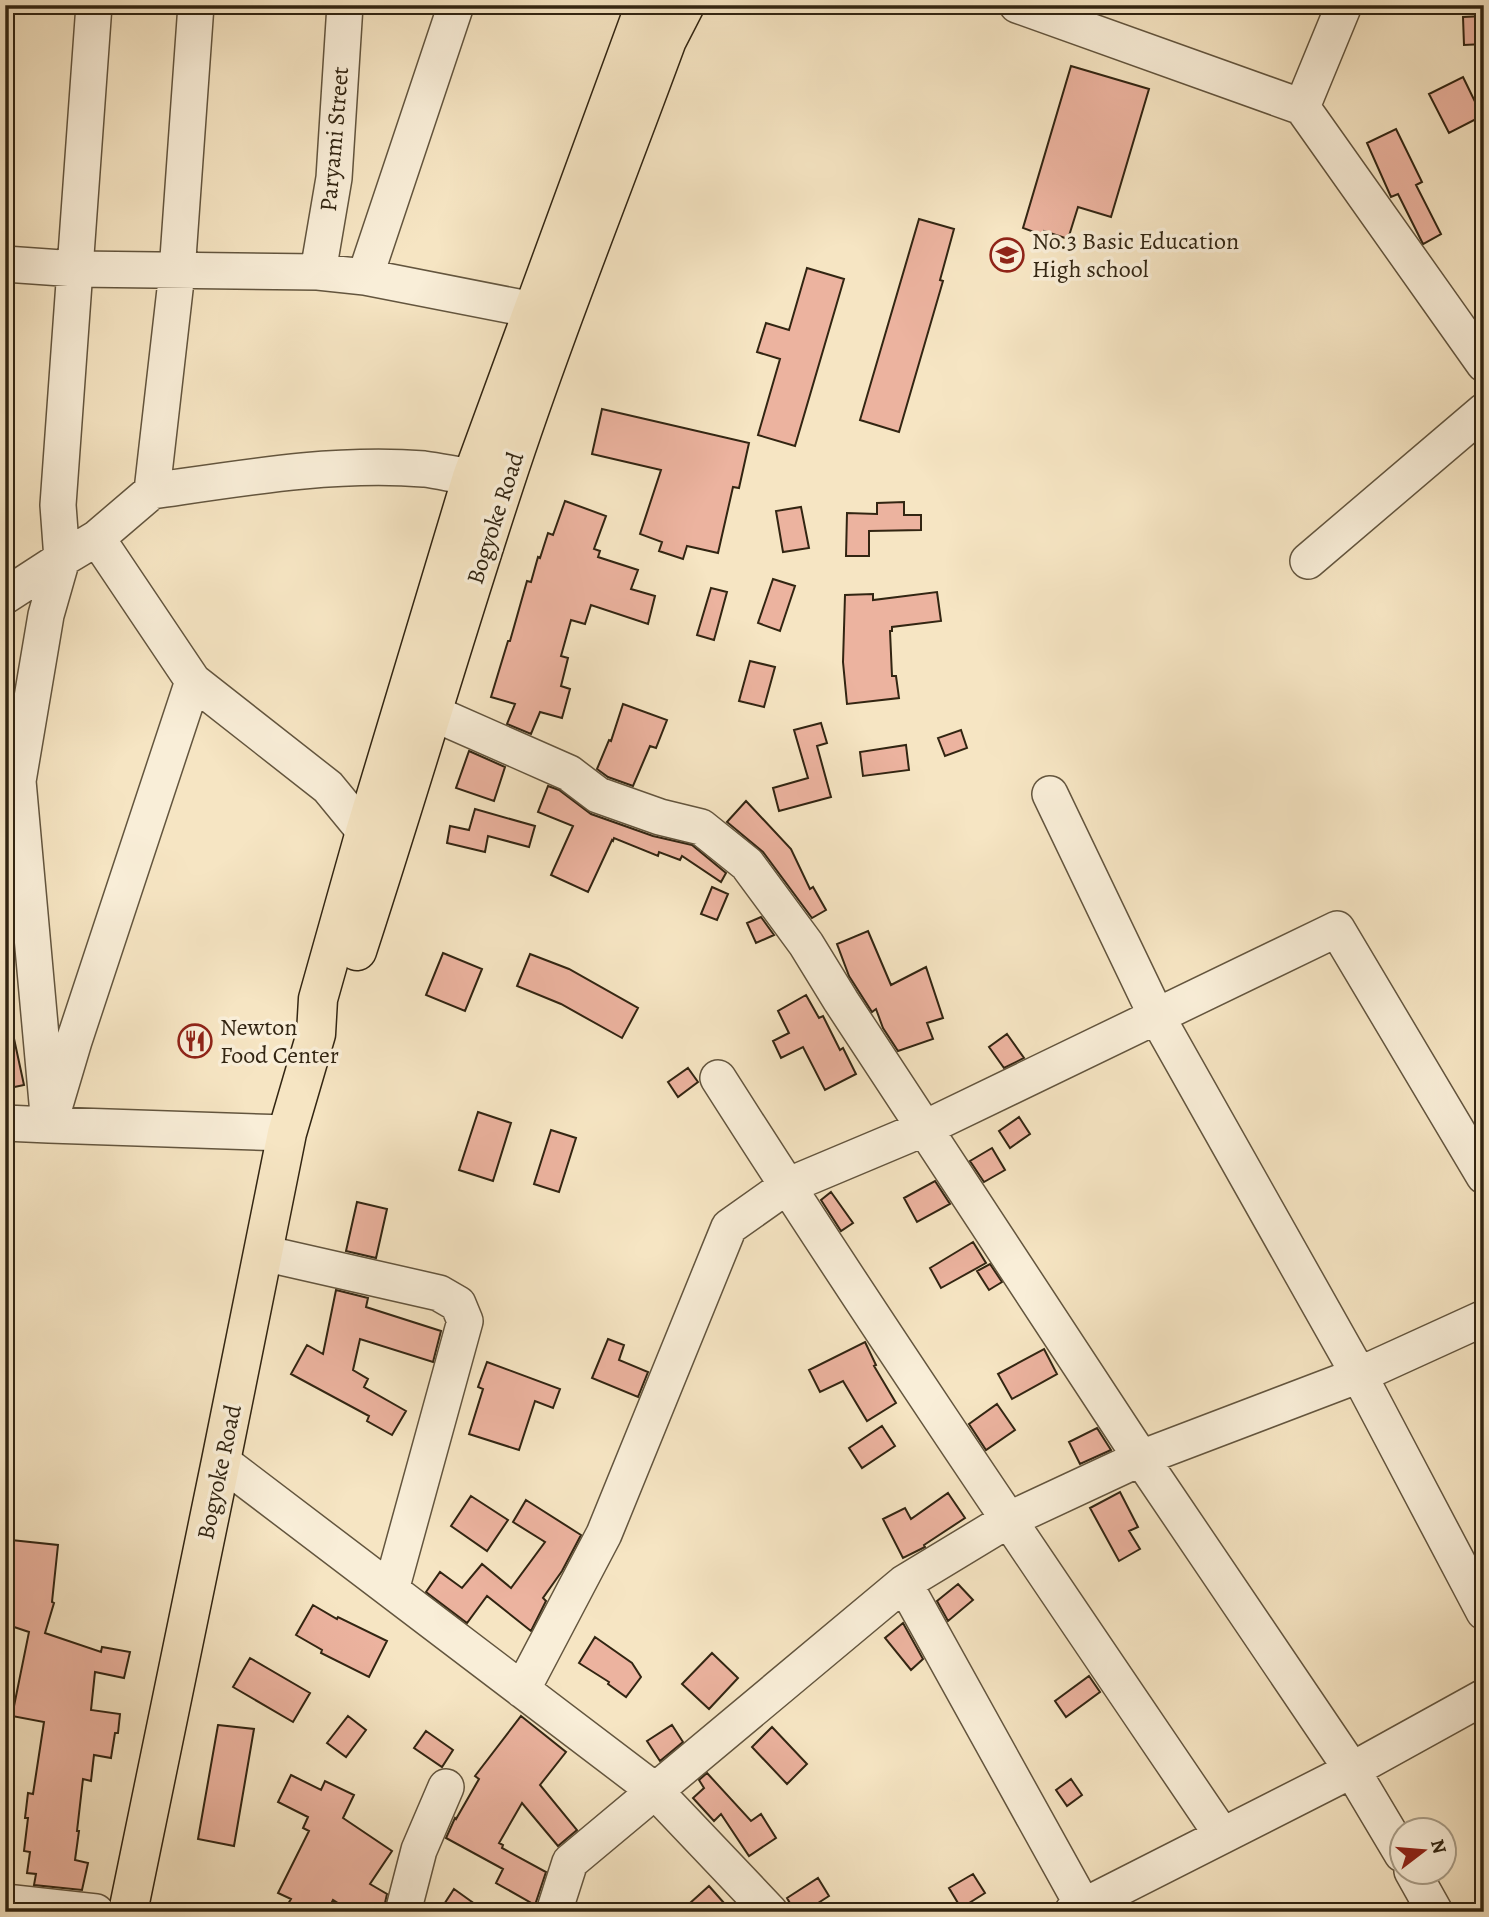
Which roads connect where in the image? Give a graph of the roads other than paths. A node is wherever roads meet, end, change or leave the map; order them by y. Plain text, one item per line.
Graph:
1 (94, 5) edge
2 (196, 5) edge
3 (345, 5) edge
4 (456, 5) edge
5 (646, 5) edge
6 (685, 5) edge
7 (1017, 5) edge
8 (1344, 5) edge
9 (1302, 107) junction
10 (5, 264) edge
11 (76, 269) junction
12 (177, 272) junction
13 (318, 272) junction
14 (365, 277) junction
15 (533, 310) junction
16 (1484, 364) edge
17 (1484, 411) edge
18 (472, 477) junction
19 (152, 491) junction
20 (97, 538) junction
21 (62, 559) junction
22 (1308, 561) dead end
23 (5, 596) edge
24 (193, 681) junction
25 (433, 713) junction
26 (12, 773) edge
27 (1050, 794) dead end
28 (365, 832) junction
29 (1156, 1015) junction
30 (316, 1034) junction
31 (718, 1078) dead end
32 (5, 1123) edge
33 (49, 1125) junction
34 (925, 1128) junction
35 (286, 1133) junction
36 (1484, 1176) edge
37 (787, 1186) junction
38 (263, 1253) junction
39 (1484, 1318) edge
40 (1359, 1375) junction
41 (1141, 1458) junction
42 (221, 1461) junction
43 (1008, 1520) junction
44 (904, 1583) junction
45 (391, 1590) junction
46 (1484, 1612) edge
47 (522, 1690) junction
48 (1484, 1697) edge
49 (1352, 1770) junction
50 (446, 1787) dead end
51 (654, 1790) junction
52 (1388, 1830) edge
53 (1222, 1835) junction
54 (1420, 1885) edge
55 (5, 1902) edge
56 (1077, 1909) edge
57 (96, 1912) edge
58 (128, 1912) edge
59 (403, 1912) edge
60 (554, 1912) edge
61 (770, 1912) edge
62 (1435, 1912) edge

1 - 11 street
2 - 12 street
3 - 13 street, Paryami Street
4 - 14 street
5 - 15 main road, Bogyoke Road
6 - 25 main road, Bogyoke Road
7 - 9 street
8 - 9 street
9 - 16 street
10 - 11 street
11 - 12 street
11 - 21 street
12 - 13 street
12 - 19 street
13 - 14 street
14 - 15 street
15 - 18 main road, Bogyoke Road
17 - 22 street
18 - 19 street
18 - 28 main road, Bogyoke Road
19 - 20 street
20 - 21 street
20 - 24 street
21 - 23 street
21 - 26 street
24 - 28 street
24 - 33 street
25 - 30 main road, Bogyoke Road
25 - 34 street
26 - 33 street
27 - 29 street
28 - 30 main road, Bogyoke Road
29 - 34 street
29 - 36 street
29 - 40 street
30 - 35 main road, Bogyoke Road
31 - 37 street
32 - 33 street
33 - 35 street
34 - 37 street
34 - 41 street
35 - 38 main road, Bogyoke Road
37 - 43 street
37 - 47 street
38 - 42 main road, Bogyoke Road
38 - 45 street
39 - 40 street
40 - 41 street
40 - 46 street
41 - 43 street
41 - 49 street
42 - 45 street
42 - 58 main road, Bogyoke Road
43 - 44 street
43 - 53 street
44 - 51 street
44 - 56 street
45 - 47 street
47 - 51 street
48 - 49 street
49 - 52 street
49 - 53 street
50 - 59 street
51 - 60 street
51 - 61 street
53 - 56 street
54 - 62 street
55 - 57 street

